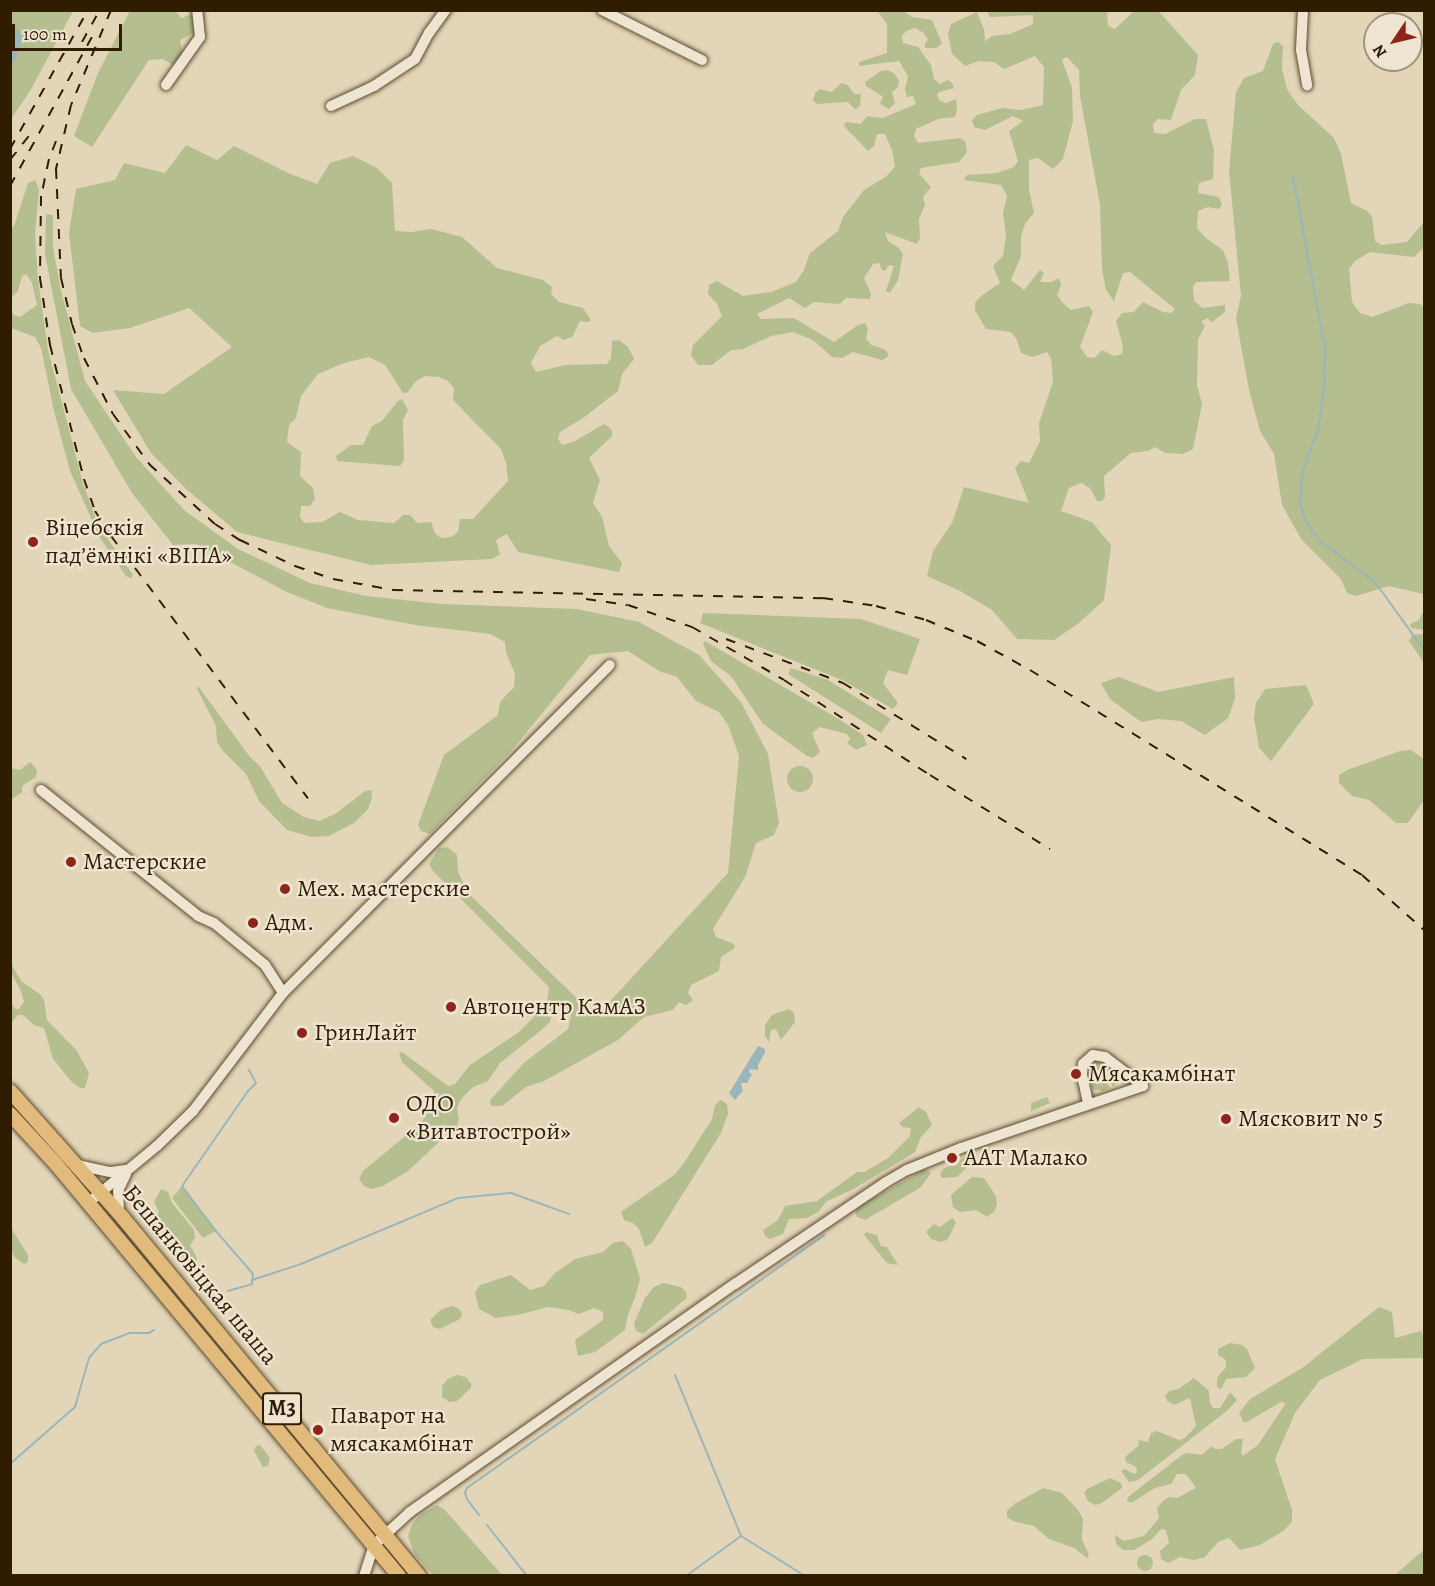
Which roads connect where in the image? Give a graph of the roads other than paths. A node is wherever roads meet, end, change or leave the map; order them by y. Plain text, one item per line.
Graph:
1 (197, 10) edge
2 (446, 10) edge
3 (602, 10) edge
4 (1303, 10) edge
5 (702, 60) dead end
6 (166, 85) dead end
7 (1307, 86) dead end
8 (331, 106) dead end
9 (610, 665) dead end
10 (42, 790) dead end
11 (283, 993) junction
12 (10, 1090) edge
13 (1088, 1103) junction
14 (10, 1114) edge
15 (77, 1165) junction
16 (129, 1169) junction
17 (101, 1192) junction
18 (88, 1203) junction
19 (119, 1214) junction
20 (386, 1534) junction
21 (374, 1545) junction
22 (364, 1575) edge
23 (399, 1575) edge
24 (419, 1575) edge

1 - 6 street
2 - 8 street
3 - 5 street
4 - 7 street
9 - 11 street
10 - 11 street
11 - 16 street
12 - 15 main road, Бешанковіцкая шаша / М3
13 - 13 street
13 - 20 street
14 - 18 main road, Бешанковіцкая шаша / М3
15 - 16 street
15 - 17 main road, Бешанковіцкая шаша / М3
16 - 17 street
16 - 19 street
17 - 18 street
17 - 19 main road, Бешанковіцкая шаша / М3
18 - 21 main road, Бешанковіцкая шаша / М3
19 - 20 main road, Бешанковіцкая шаша / М3
20 - 21 street
20 - 24 main road, Бешанковіцкая шаша / М3
21 - 22 street
21 - 23 main road, Бешанковіцкая шаша / М3

